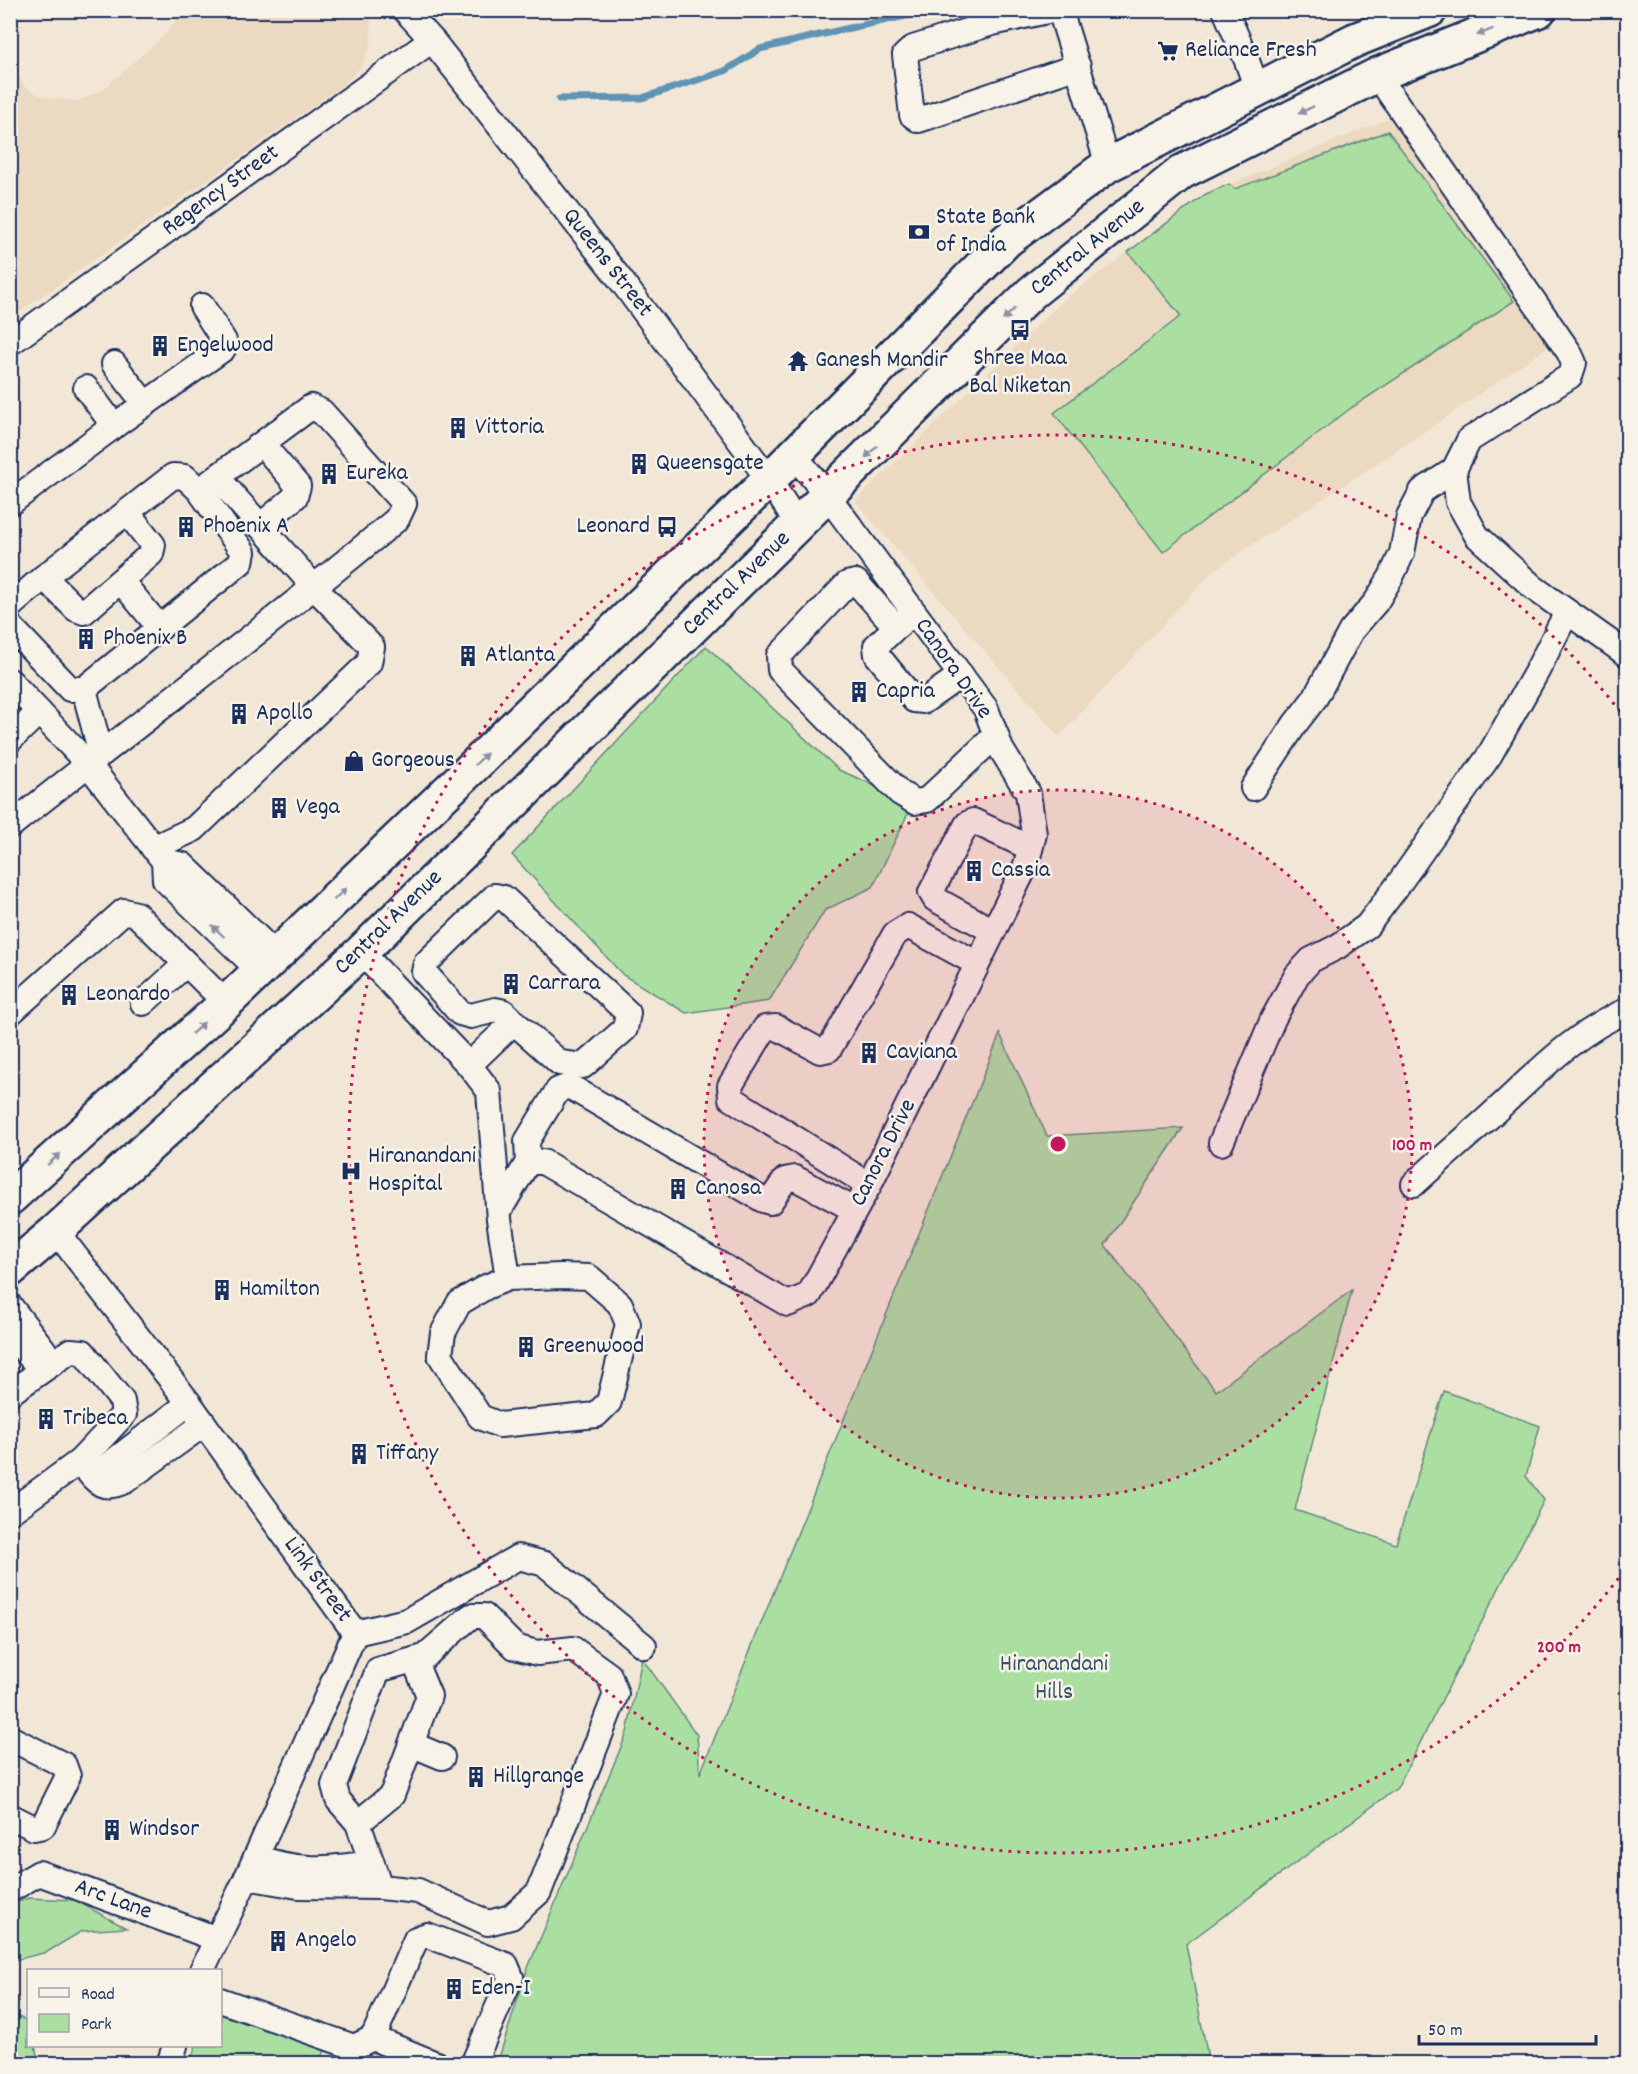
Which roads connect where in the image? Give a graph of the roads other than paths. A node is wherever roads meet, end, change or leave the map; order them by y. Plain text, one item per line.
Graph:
1 (405, 10) edge
2 (1052, 10) edge
3 (1060, 10) edge
4 (1225, 10) edge
5 (1430, 10) edge
6 (1539, 10) edge
7 (432, 39) junction
8 (1078, 66) junction
9 (1377, 75) junction
10 (1257, 89) junction
11 (1108, 165) junction
12 (202, 306) dead end
13 (10, 343) edge
14 (114, 364) dead end
15 (86, 388) dead end
16 (145, 404) junction
17 (114, 426) junction
18 (262, 444) junction
19 (794, 455) junction
20 (1454, 470) junction
21 (769, 480) junction
22 (208, 484) junction
23 (827, 495) junction
24 (10, 503) edge
25 (127, 512) junction
26 (798, 524) junction
27 (260, 526) junction
28 (44, 577) junction
29 (121, 581) junction
30 (315, 588) junction
31 (10, 606) edge
32 (1567, 612) junction
33 (905, 620) junction
34 (10, 626) edge
35 (160, 628) junction
36 (1628, 655) edge
37 (961, 675) junction
38 (10, 681) edge
39 (84, 689) junction
40 (39, 712) junction
41 (996, 735) junction
42 (10, 740) edge
43 (94, 759) junction
44 (1253, 788) dead end
45 (10, 826) edge
46 (1030, 848) junction
47 (159, 854) junction
48 (993, 931) junction
49 (361, 952) junction
50 (268, 963) junction
51 (976, 963) junction
52 (186, 964) junction
53 (143, 1003) dead end
54 (225, 1003) junction
55 (1628, 1010) edge
56 (10, 1014) edge
57 (1605, 1020) junction
58 (514, 1022) junction
59 (1628, 1031) edge
60 (469, 1065) junction
61 (1221, 1143) dead end
62 (528, 1162) junction
63 (1414, 1184) dead end
64 (869, 1185) junction
65 (12, 1195) edge
66 (855, 1210) junction
67 (499, 1211) junction
68 (56, 1231) junction
69 (10, 1270) edge
70 (508, 1278) junction
71 (10, 1306) edge
72 (10, 1334) edge
73 (10, 1393) edge
74 (189, 1403) junction
75 (204, 1424) junction
76 (86, 1469) junction
77 (10, 1512) edge
78 (355, 1633) junction
79 (644, 1646) dead end
80 (414, 1660) junction
81 (10, 1737) edge
82 (411, 1744) junction
83 (442, 1757) dead end
84 (10, 1816) edge
85 (358, 1823) junction
86 (372, 1863) junction
87 (252, 1867) junction
88 (380, 1887) junction
89 (10, 1890) edge
90 (218, 1939) junction
91 (203, 1969) edge
92 (222, 2001) edge
93 (175, 2047) edge
94 (362, 2050) edge
95 (169, 2064) edge
96 (436, 2064) edge
97 (473, 2064) edge

1 - 7 street, Queens Street
2 - 8 street
3 - 8 street
4 - 10 street
5 - 10 main road
6 -> 9 main road, Central Avenue
7 - 13 street, Regency Street
7 - 21 street, Queens Street
8 - 11 street
9 - 20 street
9 -> 23 main road, Central Avenue
10 - 11 main road
11 - 19 main road
12 - 16 street
14 - 16 street
15 - 17 street
16 - 17 street
17 - 24 street
18 - 22 street
18 - 27 street
18 - 30 street
19 - 21 main road
19 - 23 street, Canora Drive
20 - 32 street
20 - 44 street
21 - 26 street, Queens Street
50 -> 21 main road
22 - 25 street
22 - 27 street
22 - 35 street
23 - 26 main road, Central Avenue
23 - 33 street, Canora Drive
25 - 28 street
25 - 29 street
26 - 49 main road, Central Avenue
27 - 30 street
28 - 29 street
28 - 31 street
29 - 35 street
30 - 43 street
30 - 47 street
32 - 36 street
32 - 61 street
33 - 37 street, Canora Drive
33 - 37 street
33 - 41 street
34 - 39 street
35 - 39 street
37 - 41 street, Canora Drive
38 - 40 street
39 - 43 street
40 - 42 street
40 - 43 street
41 - 46 street, Canora Drive
43 - 45 street
43 - 47 street
46 - 48 street, Canora Drive
46 - 48 street
47 - 50 street
48 - 51 street, Canora Drive
49 - 60 street
49 - 68 main road, Central Avenue
50 - 54 main road
51 - 64 street, Canora Drive
51 - 64 street
52 - 53 street
52 - 54 street
52 - 56 street
65 -> 54 main road
55 - 57 street
57 - 59 street
57 - 63 street
58 - 58 street
58 - 60 street
60 - 67 street
62 - 66 street, Canora Drive
62 - 66 street
62 - 67 street
64 - 66 street, Canora Drive
67 - 70 street
68 - 69 main road, Central Avenue
68 - 74 street, Link Street
70 - 70 street
71 - 72 street
73 - 76 street
74 - 75 street, Link Street
74 - 76 street
75 - 76 street
75 - 78 street, Link Street
76 - 77 street
78 - 79 street
78 - 87 street, Link Street
80 - 82 street
80 - 85 street
80 - 88 street
81 - 84 street
82 - 83 street
82 - 85 street
85 - 86 street
86 - 87 street
86 - 88 street
87 - 88 street
87 - 90 street, Link Street
89 - 90 street, Arc Lane
90 - 91 street, Link Street
92 - 94 street
93 - 95 street
94 - 96 street
94 - 97 street

